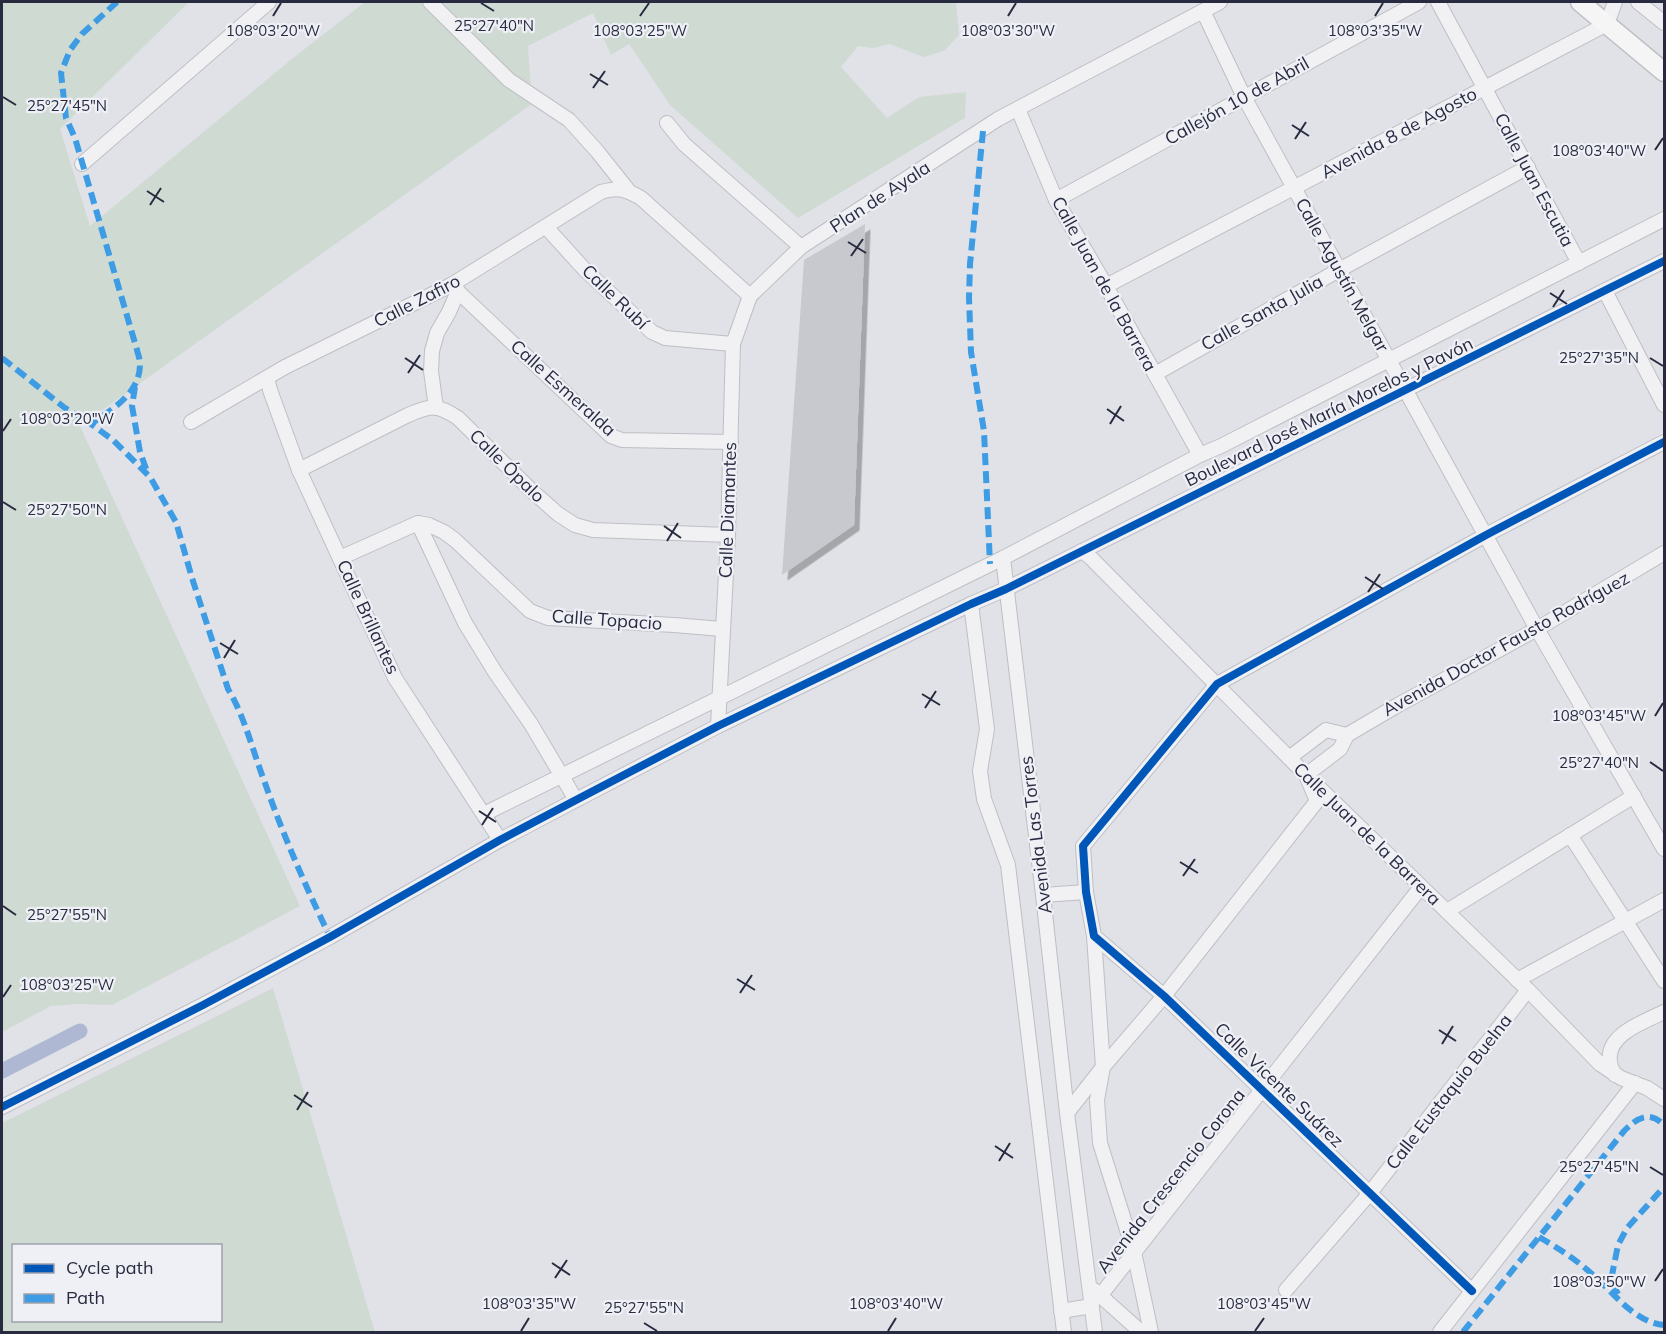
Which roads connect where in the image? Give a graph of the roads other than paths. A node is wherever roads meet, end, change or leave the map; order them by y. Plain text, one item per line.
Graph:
1 (269, 2) edge
2 (430, 2) edge
3 (1220, 2) edge
4 (1419, 2) edge
5 (1438, 2) edge
6 (1580, 2) edge
7 (1615, 2) edge
8 (1638, 2) edge
9 (1203, 10) junction
10 (1665, 23) edge
11 (1607, 24) junction
12 (1665, 72) edge
13 (1485, 88) junction
14 (1244, 97) junction
15 (1018, 109) junction
16 (668, 123) dead end
17 (82, 164) dead end
18 (1528, 167) junction
19 (1294, 188) junction
20 (628, 190) junction
21 (1056, 200) junction
22 (1665, 219) edge
23 (546, 227) junction
24 (801, 247) junction
25 (1665, 261) edge
26 (1579, 262) junction
27 (1340, 270) junction
28 (1106, 286) junction
29 (454, 288) junction
30 (1605, 291) junction
31 (750, 297) junction
32 (733, 344) junction
33 (1389, 360) junction
34 (1155, 374) junction
35 (267, 378) junction
36 (1406, 390) junction
37 (1665, 405) edge
38 (436, 408) junction
39 (191, 422) dead end
40 (731, 442) junction
41 (1665, 442) edge
42 (1200, 455) junction
43 (299, 470) junction
44 (418, 523) junction
45 (728, 535) junction
46 (1486, 535) junction
47 (1082, 551) junction
48 (1665, 553) edge
49 (340, 558) junction
50 (1003, 558) junction
51 (1006, 589) junction
52 (971, 603) junction
53 (722, 629) junction
54 (1537, 629) junction
55 (1216, 684) junction
56 (719, 697) junction
57 (718, 726) junction
58 (1347, 735) junction
59 (1289, 758) junction
60 (562, 774) junction
61 (1306, 775) junction
62 (1634, 796) junction
63 (576, 800) junction
64 (484, 814) junction
65 (1570, 835) junction
66 (500, 840) junction
67 (1665, 849) edge
68 (1421, 887) junction
69 (1086, 892) junction
70 (1043, 895) junction
71 (1665, 900) edge
72 (1447, 911) junction
73 (1626, 921) junction
74 (1094, 936) junction
75 (1517, 980) junction
76 (1665, 981) edge
77 (1528, 990) junction
78 (1164, 996) junction
79 (1665, 1012) edge
80 (1103, 1067) junction
81 (1615, 1075) junction
82 (1635, 1083) junction
83 (1262, 1089) junction
84 (1665, 1099) edge
85 (2, 1107) edge
86 (1067, 1113) junction
87 (1370, 1193) junction
88 (1134, 1252) junction
89 (1286, 1290) dead end
90 (1472, 1291) junction
91 (1096, 1301) junction
92 (1061, 1311) junction
93 (1064, 1332) edge
94 (1095, 1332) edge
95 (1142, 1332) edge
96 (1151, 1332) edge
97 (1440, 1332) edge

1 - 17 street
2 - 20 street
3 - 9 street, Plan de Ayala
4 - 14 street, Callejón 10 de Abril
5 - 13 street, Calle Juan Escutia
6 - 11 main road
7 - 11 street
8 - 10 street
9 - 14 street, Calle Agustín Melgar
9 - 15 street, Plan de Ayala
11 - 12 main road
11 - 13 street, Avenida 8 de Agosto
13 - 18 street, Calle Juan Escutia
13 - 19 street, Avenida 8 de Agosto
14 - 19 street, Calle Agustín Melgar
14 - 21 street, Callejón 10 de Abril
15 - 21 street, Calle Juan de la Barrera
15 - 24 street, Plan de Ayala
16 - 24 street
18 - 26 street, Calle Juan Escutia
18 - 27 street, Calle Santa Julia
19 - 27 street, Calle Agustín Melgar
19 - 28 street, Avenida 8 de Agosto
20 - 23 street, Calle Zafiro
20 - 31 street
21 - 28 street, Calle Juan de la Barrera
22 - 26 street, Boulevard José María Morelos y Pavón
23 - 29 street, Calle Zafiro
23 - 32 street, Calle Rubí
24 - 31 street, Plan de Ayala
25 - 30 street, Boulevard José María Morelos y Pavón
26 - 33 street, Boulevard José María Morelos y Pavón
27 - 33 street, Calle Agustín Melgar
27 - 34 street, Calle Santa Julia
28 - 34 street, Calle Juan de la Barrera
29 - 35 street, Calle Zafiro
29 - 38 street
29 - 40 street, Calle Esmeralda
30 - 36 street, Boulevard José María Morelos y Pavón
30 - 37 street
31 - 32 street, Calle Diamantes
32 - 40 street, Calle Diamantes
33 - 36 street, Calle Agustín Melgar
33 - 42 street, Boulevard José María Morelos y Pavón
34 - 42 street, Calle Juan de la Barrera
35 - 39 street, Calle Zafiro
35 - 43 street, Calle Brillantes
36 - 46 street, Calle Agustín Melgar
36 - 47 street, Boulevard José María Morelos y Pavón
38 - 43 street
38 - 45 street, Calle Ópalo
40 - 45 street, Calle Diamantes
41 - 46 street
42 - 50 street, Boulevard José María Morelos y Pavón
43 - 49 street, Calle Brillantes
44 - 49 street
44 - 53 street, Calle Topacio
44 - 60 street
45 - 53 street, Calle Diamantes
46 - 54 street, Calle Agustín Melgar
46 - 55 street
47 - 51 street, Boulevard José María Morelos y Pavón
47 - 55 street, Calle Juan de la Barrera
48 - 54 street, Avenida Doctor Fausto Rodríguez
49 - 64 street, Calle Brillantes
50 - 51 street, Avenida Las Torres
50 - 56 street, Boulevard José María Morelos y Pavón
51 - 52 street, Boulevard José María Morelos y Pavón
51 - 70 street, Avenida Las Torres
52 - 57 street, Boulevard José María Morelos y Pavón
52 - 92 street
53 - 56 street, Calle Diamantes
54 - 58 street, Avenida Doctor Fausto Rodríguez
54 - 62 street, Calle Agustín Melgar
55 - 59 street, Calle Juan de la Barrera
55 - 69 street
56 - 57 street, Calle Diamantes
56 - 60 street, Boulevard José María Morelos y Pavón
57 - 63 street, Boulevard José María Morelos y Pavón
58 - 59 street
58 - 61 street, Avenida Doctor Fausto Rodríguez
59 - 61 street, Calle Juan de la Barrera
60 - 63 street
60 - 64 street, Boulevard José María Morelos y Pavón
61 - 68 street, Calle Juan de la Barrera
61 - 78 street
62 - 65 street
62 - 67 street, Calle Agustín Melgar
63 - 66 street, Boulevard José María Morelos y Pavón
64 - 66 street, Calle Brillantes
65 - 72 street
65 - 73 street
66 - 85 street, Boulevard José María Morelos y Pavón
68 - 72 street, Calle Juan de la Barrera
68 - 83 street, Avenida Crescencio Corona
69 - 70 street
69 - 74 street
70 - 86 street, Avenida Las Torres
71 - 73 street
72 - 75 street, Calle Juan de la Barrera
73 - 75 street
73 - 76 street
74 - 78 street, Calle Vicente Suárez
74 - 80 street
75 - 77 street, Calle Juan de la Barrera
77 - 81 street, Calle Juan de la Barrera
77 - 87 street, Calle Eustaquio Buelna
78 - 80 street
78 - 83 street, Calle Vicente Suárez
79 - 81 street
80 - 86 street
80 - 88 street
81 - 82 street, Calle Juan de la Barrera
82 - 84 street, Calle Juan de la Barrera
82 - 90 street
83 - 87 street, Calle Vicente Suárez
83 - 88 street, Avenida Crescencio Corona
86 - 91 street, Avenida Las Torres
87 - 89 street, Calle Eustaquio Buelna
87 - 90 street, Calle Vicente Suárez
88 - 91 street, Avenida Crescencio Corona
88 - 96 street
90 - 97 street
91 - 92 street
91 - 94 street
91 - 95 street
92 - 93 street

